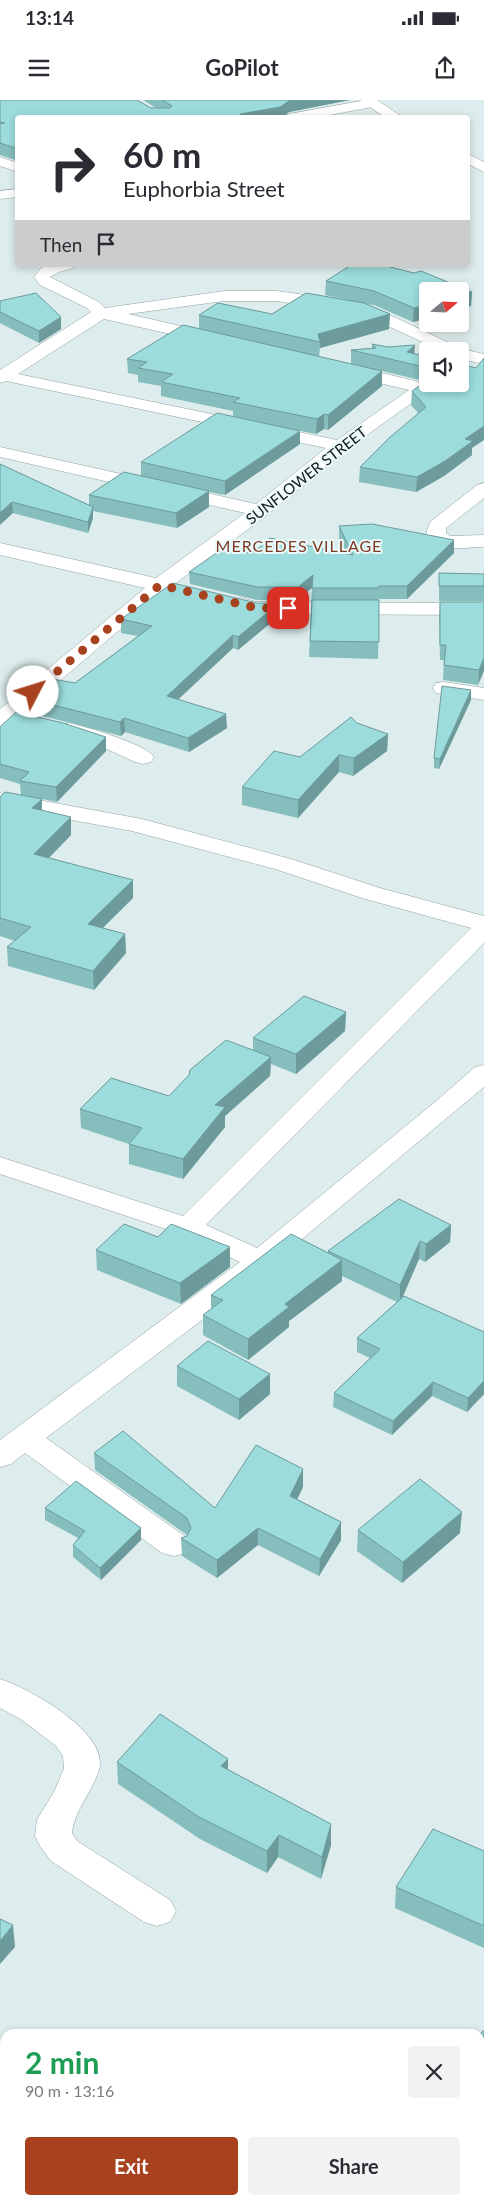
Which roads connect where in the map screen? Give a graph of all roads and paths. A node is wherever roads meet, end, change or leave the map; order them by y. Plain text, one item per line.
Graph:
1 (370, 101) edge
2 (303, 115) edge
3 (392, 115) edge
4 (470, 159) edge
5 (0, 161) edge
6 (15, 167) edge
7 (484, 168) edge
8 (15, 193) edge
9 (0, 195) edge
10 (59, 267) edge
11 (101, 313) junction
12 (226, 342) edge
13 (433, 342) edge
14 (469, 356) edge
15 (484, 359) edge
16 (332, 367) edge
17 (1, 376) edge
18 (419, 385) edge
19 (419, 391) edge
20 (340, 446) junction
21 (0, 452) edge
22 (484, 489) edge
23 (260, 511) junction
24 (484, 541) edge
25 (0, 549) edge
26 (160, 585) junction
27 (189, 592) edge
28 (218, 599) edge
29 (484, 610) edge
30 (444, 688) edge
31 (484, 694) edge
32 (2, 717) edge
33 (143, 757) dead end
34 (0, 800) edge
35 (484, 924) edge
36 (484, 929) edge
37 (484, 1073) edge
38 (0, 1165) edge
39 (188, 1227) junction
40 (259, 1260) junction
41 (25, 1438) junction
42 (0, 1456) edge
43 (174, 1545) dead end
44 (0, 1692) edge
45 (158, 1911) dead end

1 - 2 street
1 - 3 street
4 - 7 street
5 - 6 street
8 - 9 street
10 - 11 street
11 - 12 street
11 - 13 street
11 - 17 street
14 - 15 street
16 - 18 street
17 - 20 street
19 - 20 street, SUNFLOWER STREET
20 - 23 street, SUNFLOWER STREET
21 - 23 street
22 - 24 street
23 - 26 street, SUNFLOWER STREET
25 - 26 street
26 - 27 street
26 - 32 street, SUNFLOWER STREET
28 - 29 street
30 - 31 street
32 - 33 street
34 - 35 street
36 - 39 street
37 - 40 street
38 - 39 street
39 - 40 street
40 - 41 street
41 - 42 street
41 - 43 street
44 - 45 street

